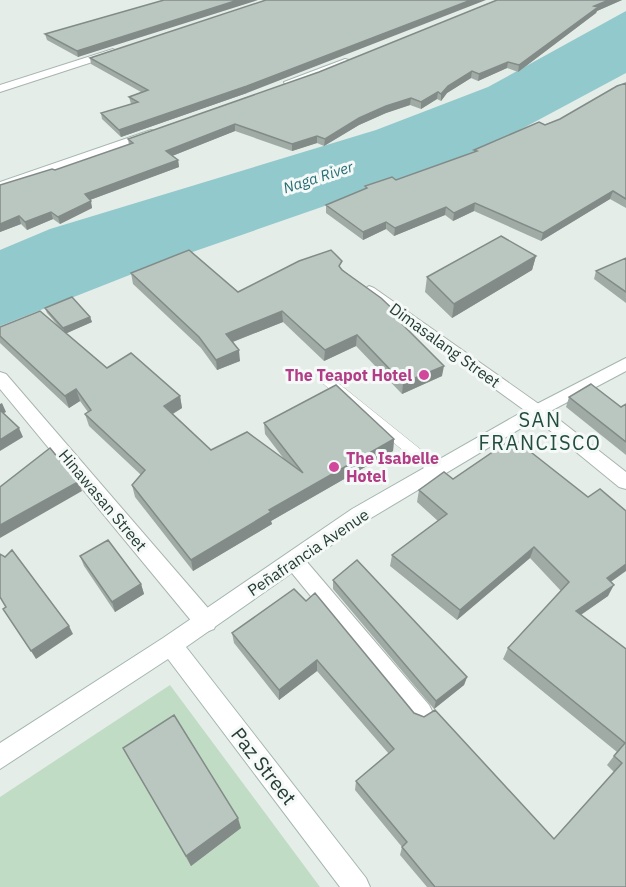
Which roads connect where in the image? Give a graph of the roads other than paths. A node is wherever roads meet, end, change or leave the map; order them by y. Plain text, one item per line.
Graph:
1 (121, 50) edge
2 (357, 57) edge
3 (280, 86) edge
4 (0, 89) edge
5 (159, 131) edge
6 (0, 186) edge
7 (358, 283) edge
8 (626, 364) edge
9 (0, 378) edge
10 (324, 378) dead end
11 (537, 411) junction
12 (435, 469) junction
13 (626, 482) edge
14 (294, 561) junction
15 (206, 621) junction
16 (171, 645) junction
17 (421, 713) edge
18 (0, 757) edge
19 (357, 887) edge

1 - 4 street
2 - 3 street
5 - 6 street
7 - 11 street, Dimasalang Street
8 - 11 street, Peñafrancia Avenue
9 - 15 street, Hinawasan Street
10 - 12 lane
11 - 12 street, Peñafrancia Avenue
11 - 13 street, Dimasalang Street
12 - 14 street, Peñafrancia Avenue
14 - 15 street, Peñafrancia Avenue
14 - 17 street
15 - 16 street, Peñafrancia Avenue
16 - 18 street, Peñafrancia Avenue
16 - 19 street, Paz Street

